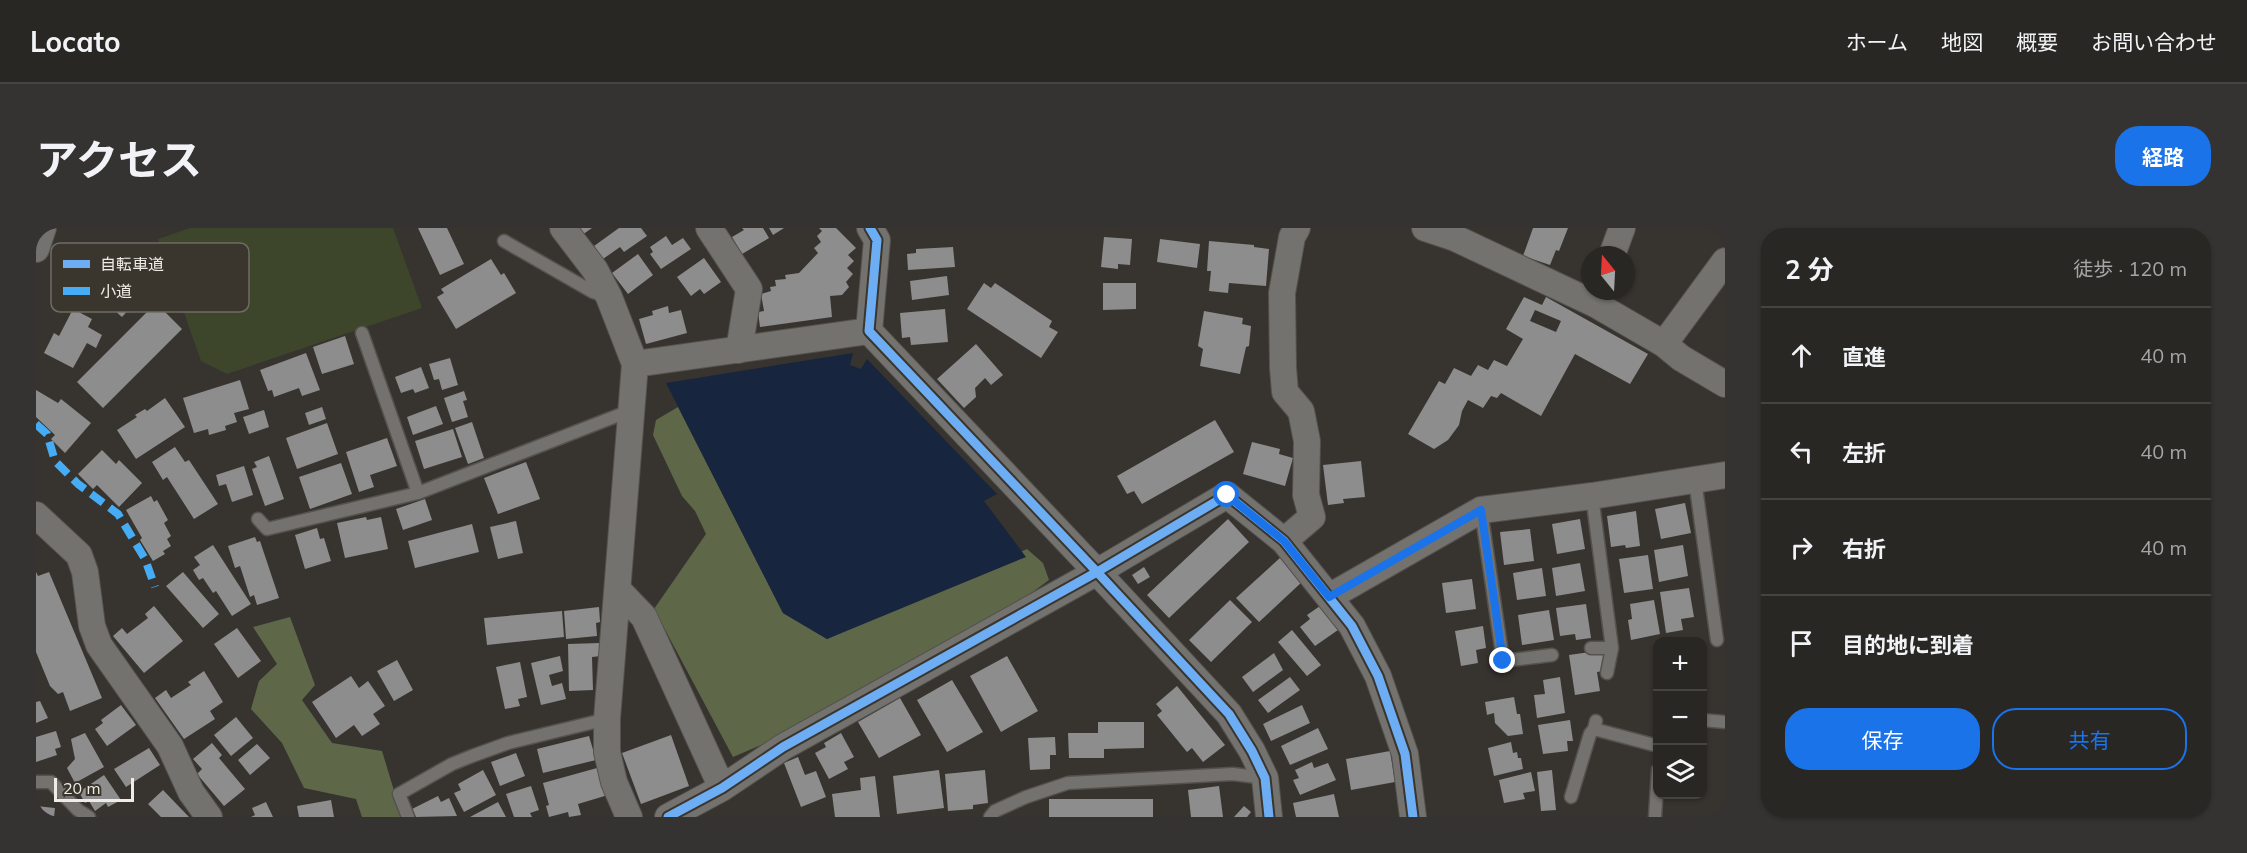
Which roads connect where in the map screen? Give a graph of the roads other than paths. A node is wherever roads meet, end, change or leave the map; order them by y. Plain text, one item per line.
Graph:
1 (43, 228) edge
2 (563, 228) edge
3 (710, 228) edge
4 (870, 228) edge
5 (1297, 228) edge
6 (1425, 228) edge
7 (1622, 228) edge
8 (504, 240) dead end
9 (1615, 246) edge
10 (36, 249) edge
11 (1725, 261) edge
12 (1581, 290) edge
13 (609, 297) junction
14 (1601, 300) edge
15 (869, 331) junction
16 (362, 333) dead end
17 (1664, 344) junction
18 (739, 350) junction
19 (635, 364) junction
20 (1725, 384) edge
21 (632, 410) junction
22 (1725, 475) edge
23 (1695, 480) junction
24 (418, 493) junction
25 (1592, 496) junction
26 (1481, 510) junction
27 (36, 515) edge
28 (258, 519) dead end
29 (1284, 541) junction
30 (1097, 572) junction
31 (619, 591) junction
32 (1329, 597) junction
33 (1717, 640) dead end
34 (1591, 648) dead end
35 (1612, 648) junction
36 (1552, 656) dead end
37 (1607, 674) dead end
38 (607, 719) junction
39 (1707, 720) edge
40 (1725, 722) edge
41 (1655, 745) edge
42 (1265, 778) junction
43 (36, 782) edge
44 (722, 788) junction
45 (1570, 797) dead end
46 (1656, 799) edge
47 (88, 817) edge
48 (209, 817) edge
49 (408, 817) edge
50 (629, 817) edge
51 (668, 817) edge
52 (990, 817) edge
53 (1269, 817) edge
54 (1413, 817) edge
55 (1655, 817) edge

1 - 10 street
2 - 13 street
3 - 18 street
4 - 15 street
5 - 29 street
6 - 12 street
7 - 9 street
8 - 13 lane
11 - 17 street
13 - 19 street
14 - 17 street
15 - 18 street
15 - 30 street
16 - 24 lane
17 - 20 street
18 - 19 street
19 - 21 street
21 - 24 lane
21 - 31 street
22 - 23 street
23 - 25 street
23 - 33 lane
24 - 28 lane
25 - 26 street
25 - 35 lane
26 - 32 street
26 - 36 lane
27 - 48 street
29 - 30 street
29 - 32 street
30 - 42 street
30 - 44 street
31 - 38 street
31 - 44 street
32 - 54 street
34 - 35 lane
35 - 37 lane
38 - 49 lane
38 - 50 street
39 - 40 lane
41 - 45 lane
42 - 52 lane
42 - 53 street
43 - 47 lane
44 - 51 street
46 - 55 lane

